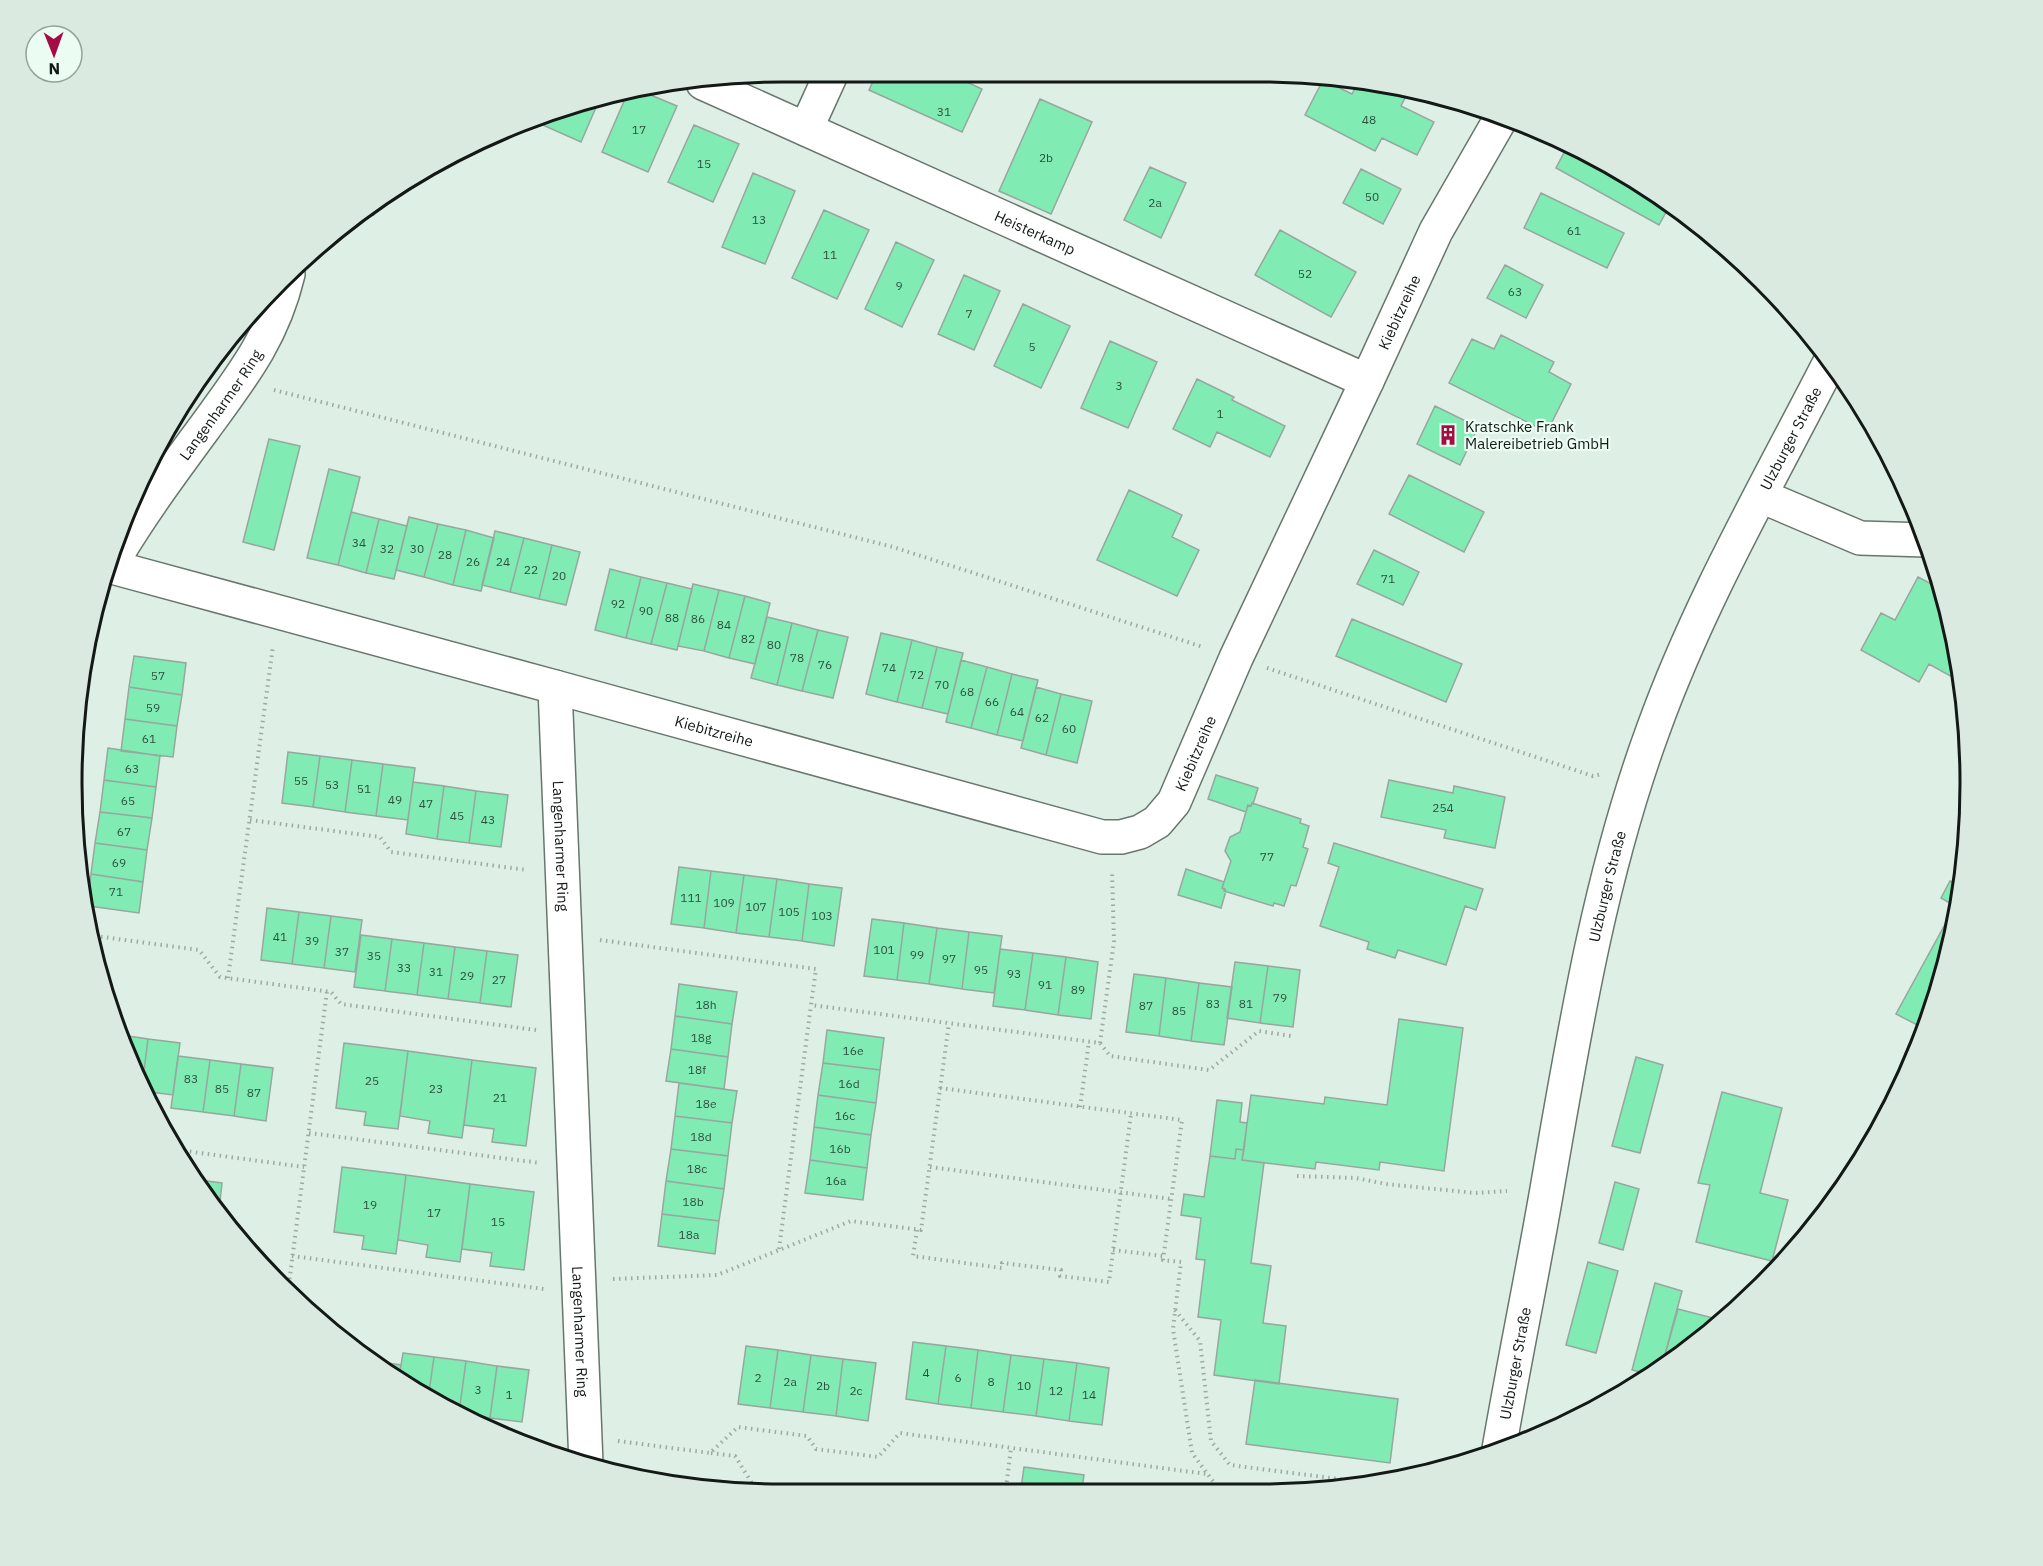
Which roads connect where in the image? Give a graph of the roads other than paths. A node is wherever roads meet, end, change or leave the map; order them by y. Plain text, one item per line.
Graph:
1 (827, 82) edge
2 (712, 86) edge
3 (1497, 125) edge
4 (806, 129) junction
5 (283, 294) edge
6 (1826, 371) edge
7 (1368, 381) junction
8 (1761, 496) junction
9 (127, 538) edge
10 (1916, 540) edge
11 (117, 568) edge
12 (555, 687) junction
13 (1501, 1440) edge
14 (586, 1450) edge

1 - 4 street
2 - 4 street, Heisterkamp
3 - 7 street, Kiebitzreihe
4 - 7 street, Heisterkamp
5 - 9 street, Langenharmer Ring
6 - 8 street, Ulzburger Straße
7 - 12 street, Kiebitzreihe
8 - 10 street
8 - 13 street, Ulzburger Straße
11 - 12 street
12 - 14 street, Langenharmer Ring

